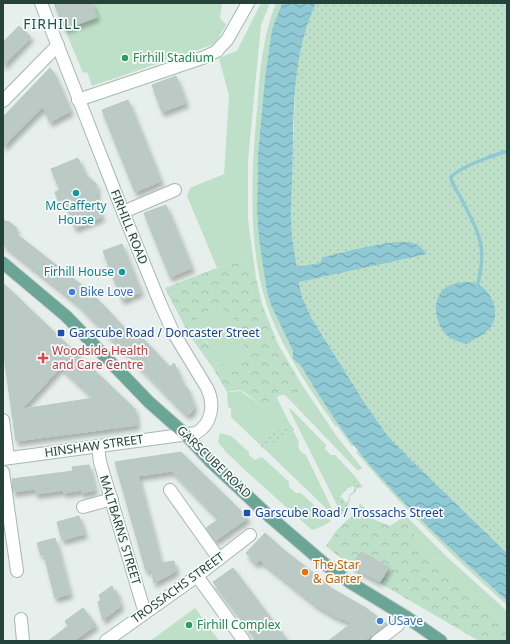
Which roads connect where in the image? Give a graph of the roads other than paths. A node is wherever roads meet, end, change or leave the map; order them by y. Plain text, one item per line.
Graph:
1 (41, 3) edge
2 (248, 3) edge
3 (58, 45) junction
4 (78, 100) junction
5 (3, 101) edge
6 (175, 190) dead end
7 (123, 212) junction
8 (3, 263) edge
9 (3, 420) edge
10 (185, 434) junction
11 (98, 446) junction
12 (6, 459) edge
13 (3, 472) edge
14 (170, 490) dead end
15 (112, 499) junction
16 (83, 507) dead end
17 (7, 525) edge
18 (250, 535) dead end
19 (219, 559) junction
20 (17, 571) dead end
21 (197, 576) junction
22 (145, 613) junction
23 (404, 616) junction
24 (21, 619) dead end
25 (23, 641) edge
26 (106, 641) edge
27 (244, 641) edge
28 (377, 641) edge
29 (441, 641) edge

1 - 3 street, FIRHILL ROAD
2 - 4 street
3 - 4 street, FIRHILL ROAD
3 - 5 street
4 - 7 street, FIRHILL ROAD
6 - 7 street
7 - 10 street, FIRHILL ROAD
8 - 10 main road, GARSCUBE ROAD
9 - 12 street
10 - 11 street, HINSHAW STREET
10 - 23 main road, GARSCUBE ROAD
11 - 12 street, HINSHAW STREET
11 - 15 street, MALTBARNS STREET
13 - 17 street
14 - 19 street
15 - 16 street
15 - 22 street, MALTBARNS STREET
17 - 20 street
18 - 19 street, TROSSACHS STREET
19 - 21 street, TROSSACHS STREET
21 - 22 street, TROSSACHS STREET
21 - 27 street
22 - 26 street, TROSSACHS STREET
23 - 28 street
23 - 29 main road, GARSCUBE ROAD
24 - 25 street

